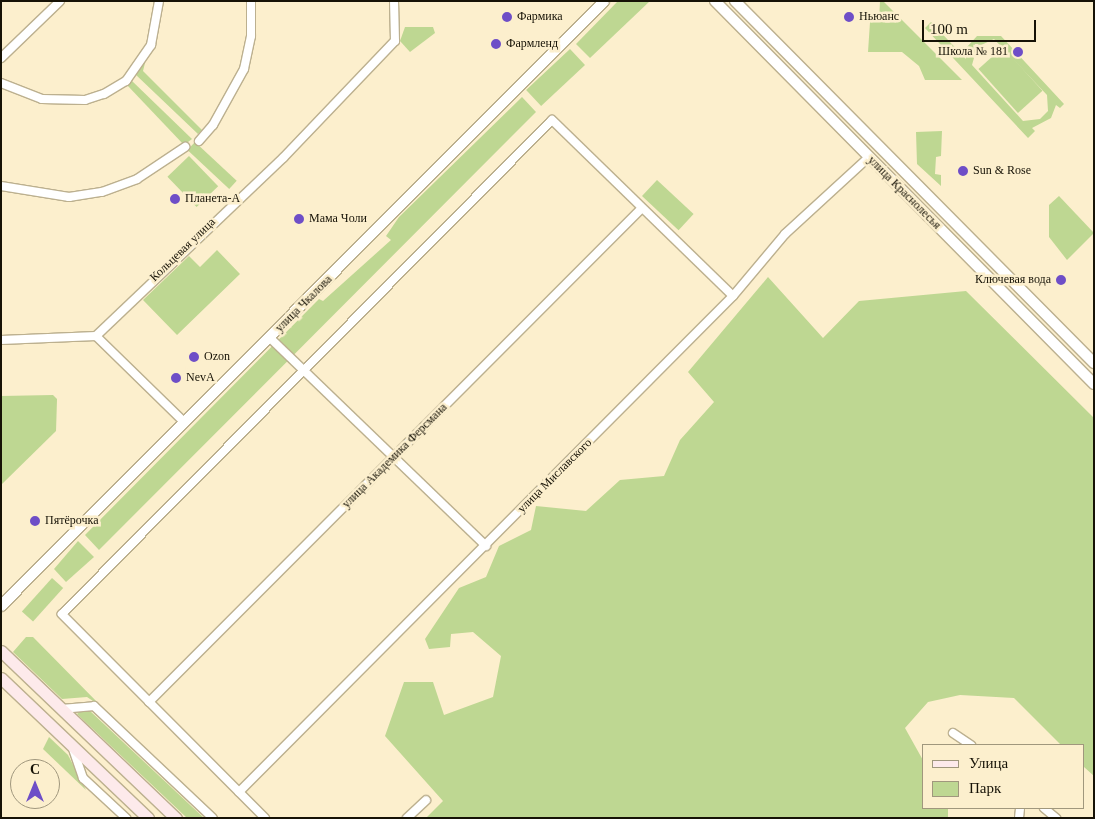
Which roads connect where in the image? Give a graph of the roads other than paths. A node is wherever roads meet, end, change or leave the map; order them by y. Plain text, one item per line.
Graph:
1 (60, 1) edge
2 (158, 1) edge
3 (251, 1) edge
4 (394, 1) edge
5 (604, 1) edge
6 (715, 1) edge
7 (735, 1) edge
8 (1, 58) edge
9 (1, 83) edge
10 (199, 141) dead end
11 (185, 147) dead end
12 (868, 158) junction
13 (1, 186) edge
14 (940, 206) junction
15 (641, 209) junction
16 (928, 218) junction
17 (733, 296) junction
18 (96, 336) junction
19 (270, 338) junction
20 (1, 340) edge
21 (1094, 363) edge
22 (303, 372) junction
23 (1094, 384) edge
24 (185, 423) junction
25 (393, 459) junction
26 (486, 546) junction
27 (1, 606) edge
28 (1, 651) edge
29 (1, 678) edge
30 (149, 702) junction
31 (61, 710) junction
32 (952, 733) dead end
33 (969, 744) edge
34 (73, 749) junction
35 (239, 792) junction
36 (426, 800) dead end
37 (1045, 809) edge
38 (126, 818) edge
39 (148, 818) edge
40 (176, 818) edge
41 (213, 818) edge
42 (265, 818) edge
43 (407, 818) edge
44 (1056, 818) edge

1 - 8 street
2 - 9 street
3 - 10 street
4 - 18 street, Кольцевая улица
5 - 19 street, улица Чкалова
6 - 12 street, улица Краснолесья
7 - 14 street, улица Краснолесья
11 - 13 street
12 - 16 street, улица Краснолесья
12 - 17 street, улица Миславского
14 - 16 street
14 - 21 street, улица Краснолесья
15 - 17 street
15 - 22 street
15 - 25 street, улица Академика Ферсмана
16 - 23 street, улица Краснолесья
17 - 26 street, улица Миславского
18 - 20 street
18 - 24 street
19 - 22 street
19 - 24 street, улица Чкалова
22 - 25 street
22 - 30 street
24 - 27 street, улица Чкалова
25 - 26 street
25 - 30 street, улица Академика Ферсмана
26 - 35 street, улица Миславского
28 - 31 main road
29 - 34 main road
30 - 35 street
31 - 40 main road
31 - 41 street
32 - 33 street
34 - 38 street
34 - 39 main road
35 - 42 street
36 - 43 street
37 - 44 street

